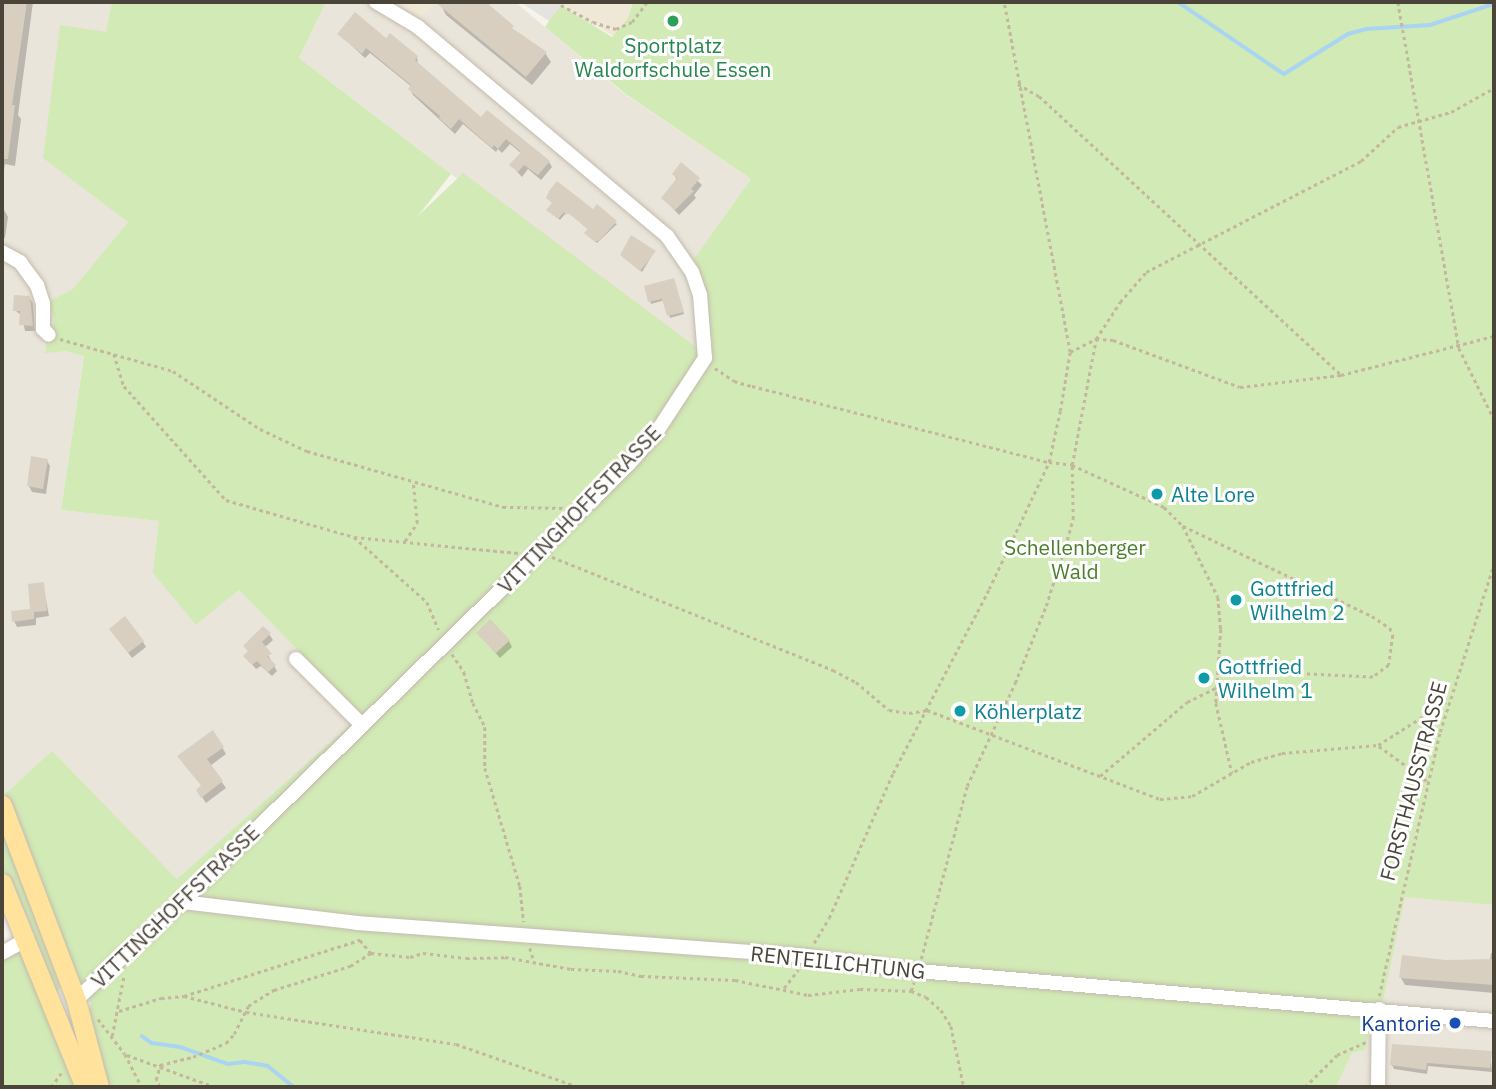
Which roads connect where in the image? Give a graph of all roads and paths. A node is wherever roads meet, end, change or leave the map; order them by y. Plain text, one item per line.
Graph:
1 (376, 2) edge
2 (647, 2) edge
3 (1004, 2) edge
4 (1399, 2) edge
5 (561, 5) dead end
6 (1018, 83) junction
7 (1494, 88) edge
8 (1421, 121) junction
9 (1199, 244) junction
10 (2, 252) edge
11 (49, 335) joint
12 (1494, 336) edge
13 (1096, 339) junction
14 (1459, 348) junction
15 (1070, 352) junction
16 (114, 354) junction
17 (705, 358) junction
18 (1341, 376) junction
19 (1494, 419) edge
20 (1049, 462) junction
21 (1072, 465) junction
22 (413, 480) junction
23 (585, 508) junction
24 (1183, 526) junction
25 (354, 537) junction
26 (405, 541) junction
27 (539, 554) junction
28 (1494, 564) edge
29 (446, 644) junction
30 (296, 659) dead end
31 (1219, 670) junction
32 (1216, 687) junction
33 (1449, 700) junction
34 (927, 710) junction
35 (362, 725) junction
36 (989, 736) junction
37 (1378, 745) junction
38 (1232, 773) junction
39 (1100, 776) junction
40 (1427, 782) junction
41 (2, 805) edge
42 (2, 883) edge
43 (182, 902) junction
44 (526, 936) junction
45 (25, 940) junction
46 (2, 953) edge
47 (371, 953) junction
48 (805, 956) junction
49 (124, 957) junction
50 (534, 961) junction
51 (918, 971) junction
52 (784, 988) junction
53 (911, 991) junction
54 (184, 996) junction
55 (76, 1000) junction
56 (1378, 1009) junction
57 (119, 1011) junction
58 (54, 1012) junction
59 (246, 1012) junction
60 (1494, 1021) edge
61 (1376, 1037) junction
62 (125, 1054) junction
63 (160, 1065) junction
64 (85, 1087) edge
65 (99, 1087) edge
66 (142, 1087) edge
67 (160, 1087) edge
68 (215, 1087) edge
69 (579, 1087) edge
70 (964, 1087) edge
71 (1305, 1087) edge
72 (1378, 1087) edge

1 - 17 street
2 - 5 path
3 - 6 path
4 - 8 path
6 - 9 path
6 - 15 path
7 - 8 path
8 - 9 path
8 - 14 path
9 - 13 path
9 - 18 path
10 - 11 street
11 - 16 path
12 - 14 path
13 - 15 path
13 - 18 path
13 - 21 path
14 - 18 path
14 - 19 path
15 - 20 path
16 - 22 path
16 - 25 path
17 - 20 path
17 - 23 street, VITTINGHOFFSTRASSE
20 - 21 path
20 - 34 path
21 - 24 path
21 - 36 path
22 - 23 path
22 - 26 path
23 - 27 street, VITTINGHOFFSTRASSE
24 - 31 path
24 - 31 path
25 - 26 path
25 - 29 path
26 - 27 path
27 - 29 street, VITTINGHOFFSTRASSE
27 - 34 path
28 - 33 path, FORSTHAUSSTRASSE
29 - 35 street, VITTINGHOFFSTRASSE
29 - 44 path
30 - 35 street
31 - 32 path
32 - 38 path
32 - 39 path
33 - 37 path
33 - 40 path, FORSTHAUSSTRASSE
34 - 36 path
34 - 48 path
35 - 43 street, VITTINGHOFFSTRASSE
36 - 39 path
36 - 51 path
37 - 38 path
37 - 40 path
38 - 39 path
40 - 56 path, FORSTHAUSSTRASSE
41 - 55 main road
42 - 45 main road
43 - 44 street, RENTEILICHTUNG
43 - 49 street, VITTINGHOFFSTRASSE
44 - 48 street, RENTEILICHTUNG
44 - 50 path
45 - 46 street
45 - 58 main road
47 - 50 path
47 - 54 path
47 - 59 path
48 - 51 street, RENTEILICHTUNG
48 - 52 path
49 - 55 street, VITTINGHOFFSTRASSE
49 - 57 path
50 - 52 path
51 - 53 path
51 - 56 street, RENTEILICHTUNG
52 - 53 path
53 - 70 path
54 - 57 path
54 - 59 path
55 - 58 main road
55 - 65 main road
56 - 60 street, RENTEILICHTUNG
56 - 61 street
57 - 62 path
58 - 64 main road
59 - 63 path
59 - 69 path
61 - 71 path
61 - 72 street
62 - 63 path
62 - 66 path
63 - 67 path
63 - 68 path

